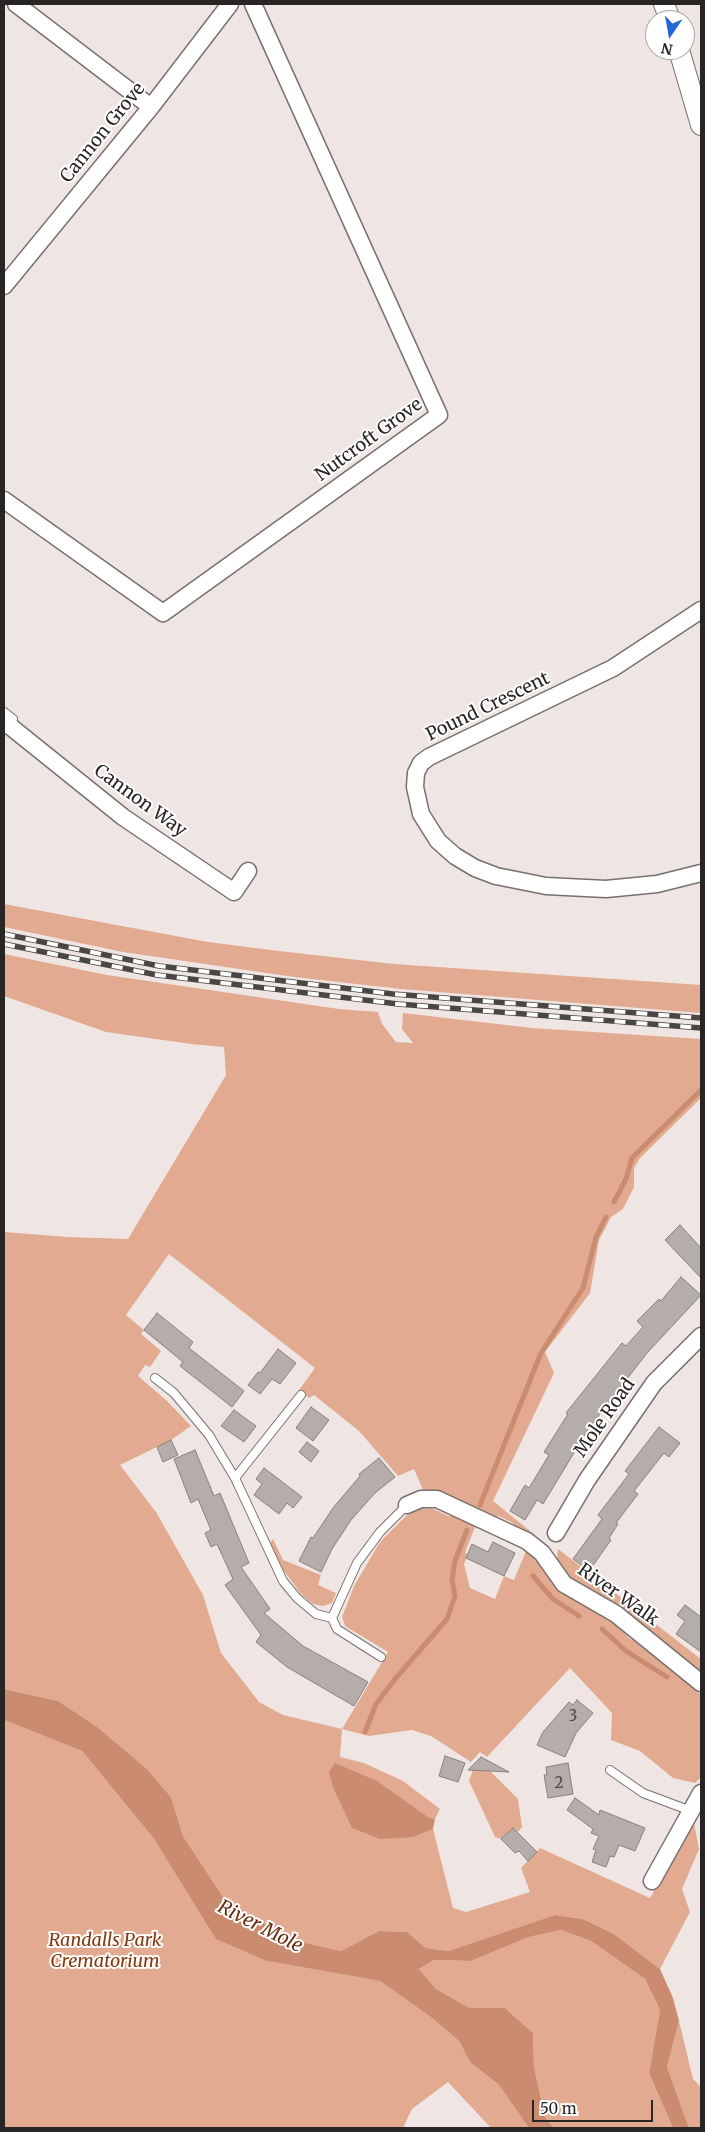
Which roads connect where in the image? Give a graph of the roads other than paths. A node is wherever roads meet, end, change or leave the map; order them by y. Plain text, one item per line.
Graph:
1 (16, 4) edge
2 (230, 4) edge
3 (253, 4) edge
4 (682, 60) edge
5 (151, 107) junction
6 (701, 125) edge
7 (4, 286) edge
8 (4, 500) edge
9 (701, 610) edge
10 (4, 712) edge
11 (7, 725) edge
12 (248, 871) dead end
13 (701, 873) edge
14 (701, 1336) edge
15 (155, 1378) dead end
16 (301, 1396) dead end
17 (235, 1478) junction
18 (407, 1505) joint
19 (556, 1533) dead end
20 (332, 1618) junction
21 (381, 1657) dead end
22 (701, 1683) edge
23 (610, 1770) dead end
24 (701, 1793) edge
25 (691, 1811) junction
26 (652, 1881) dead end

1 - 5 street
2 - 5 street, Cannon Grove
3 - 8 street, Nutcroft Grove
4 - 6 street
5 - 7 street, Cannon Grove
9 - 13 street, Pound Crescent
10 - 11 lane
11 - 12 street, Cannon Way
14 - 19 street, Mole Road
15 - 17 lane
16 - 17 lane
17 - 20 lane
18 - 20 lane
18 - 22 street, River Walk
20 - 21 lane
23 - 25 lane
24 - 25 street
25 - 26 street

